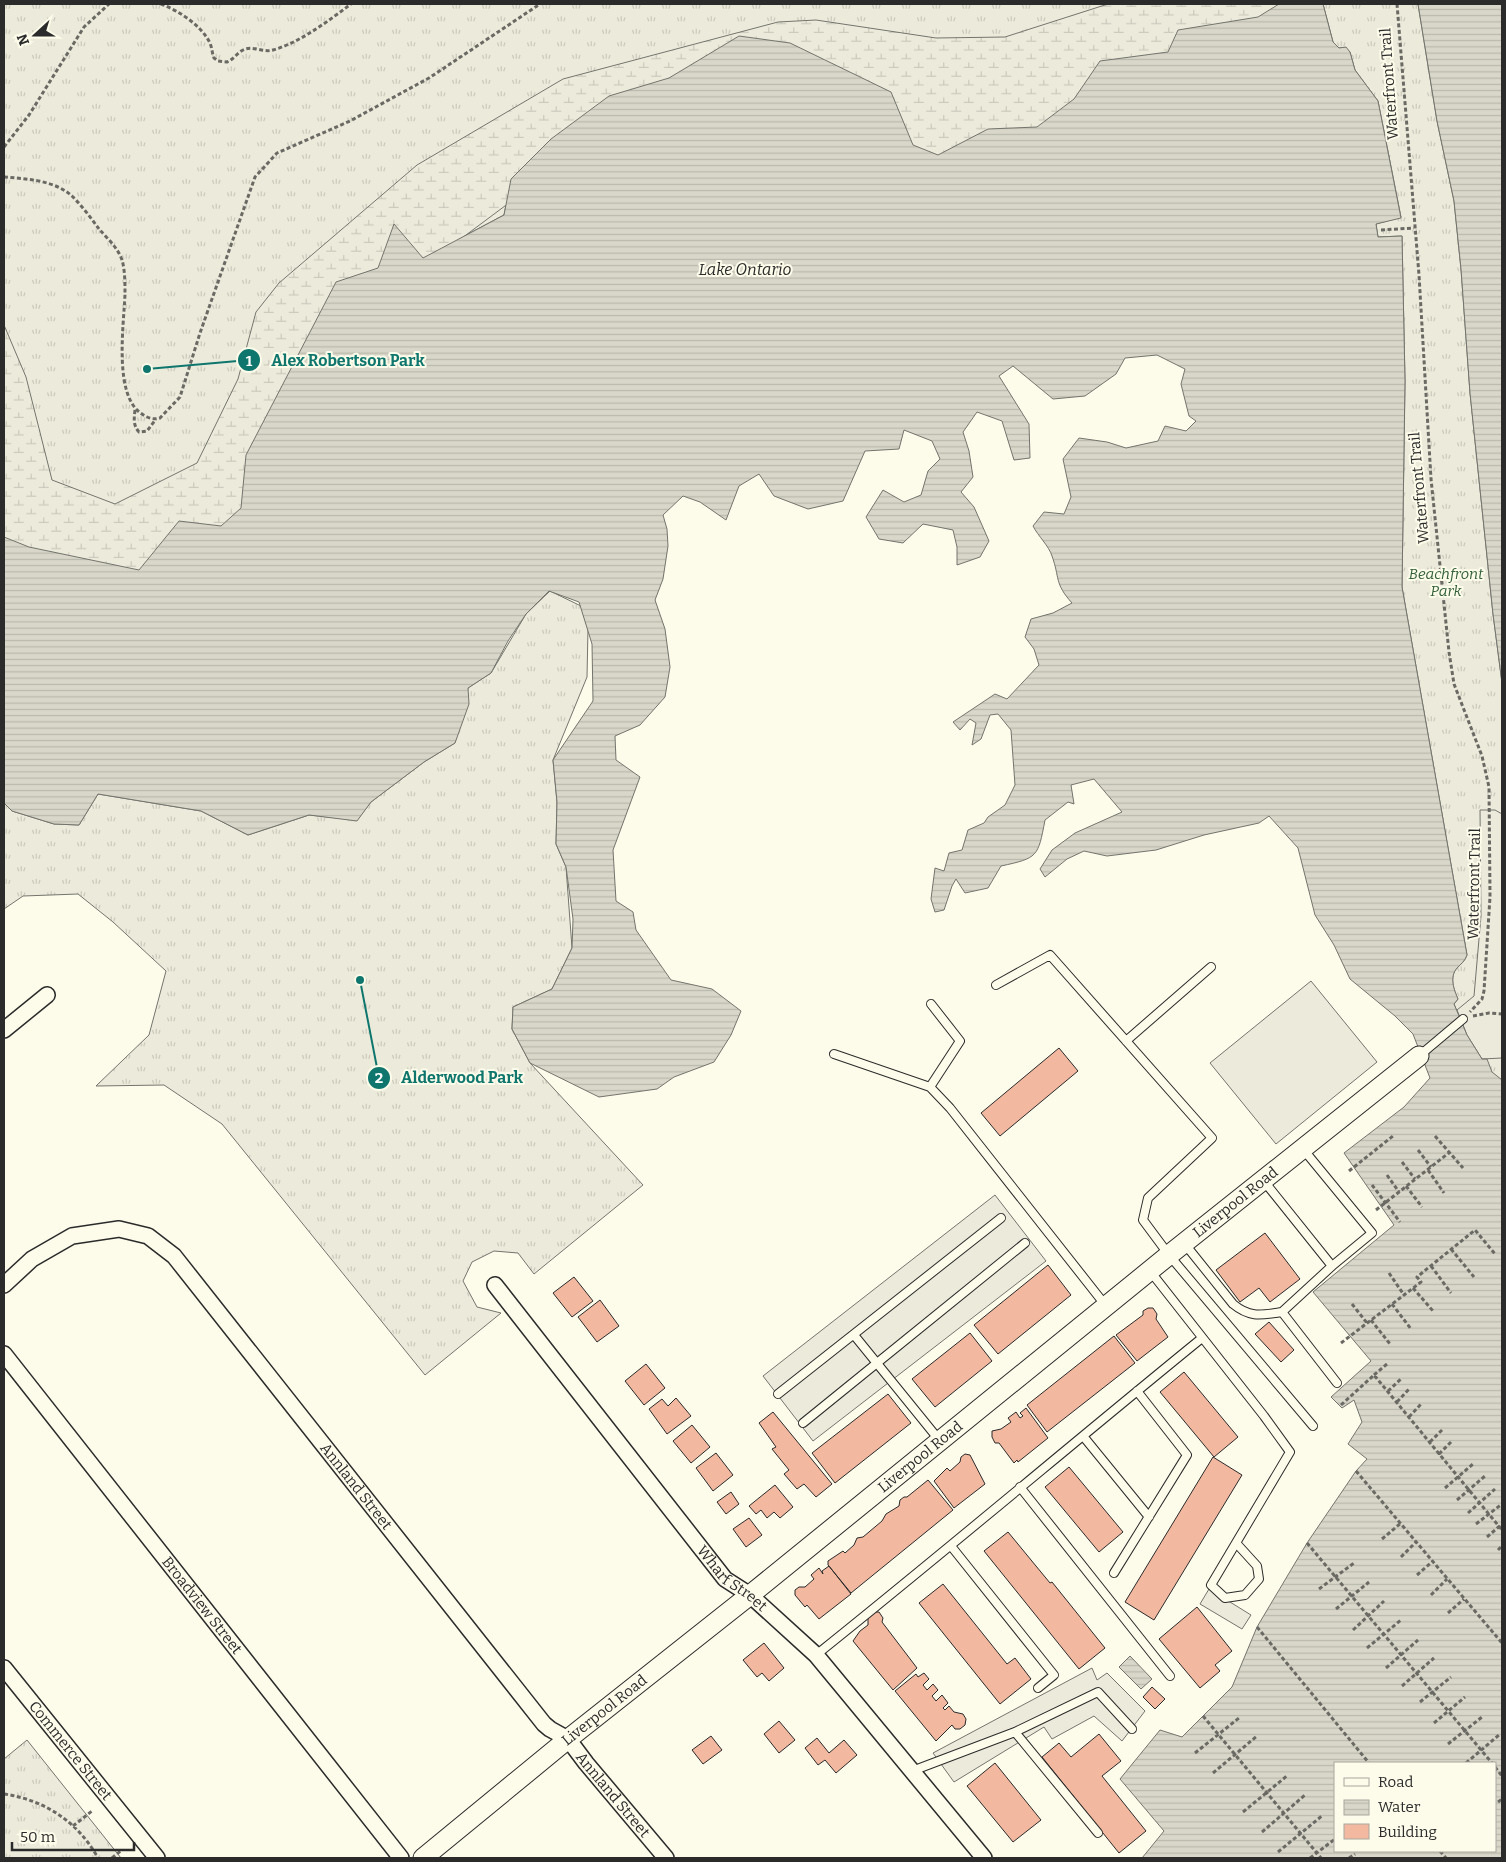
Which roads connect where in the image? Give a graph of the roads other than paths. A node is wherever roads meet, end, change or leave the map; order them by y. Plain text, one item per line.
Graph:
1 (1212, 966) dead end
2 (996, 985) dead end
3 (47, 995) dead end
4 (930, 1004) dead end
5 (1463, 1020) road end
6 (4, 1030) edge
7 (1126, 1040) junction
8 (834, 1054) dead end
9 (1419, 1056) joint
10 (930, 1087) junction
11 (1303, 1149) junction
12 (1263, 1180) junction
13 (1001, 1218) dead end
14 (1025, 1243) dead end
15 (1184, 1243) junction
16 (1169, 1255) junction
17 (1332, 1266) junction
18 (1150, 1271) junction
19 (4, 1284) edge
20 (495, 1285) dead end
21 (1106, 1307) junction
22 (1282, 1312) junction
23 (854, 1335) junction
24 (1202, 1338) junction
25 (4, 1354) edge
26 (877, 1364) junction
27 (1337, 1382) dead end
28 (1137, 1391) junction
29 (778, 1394) dead end
30 (803, 1423) dead end
31 (1313, 1426) dead end
32 (1083, 1436) junction
33 (940, 1441) junction
34 (1020, 1487) junction
35 (1148, 1517) junction
36 (1237, 1544) junction
37 (951, 1546) junction
38 (1114, 1574) dead end
39 (750, 1595) junction
40 (816, 1655) junction
41 (4, 1668) edge
42 (1170, 1676) dead end
43 (1038, 1688) dead end
44 (1132, 1729) dead end
45 (1015, 1732) junction
46 (568, 1739) junction
47 (912, 1771) junction
48 (1098, 1833) dead end
49 (157, 1858) edge
50 (401, 1858) edge
51 (422, 1858) edge
52 (666, 1858) edge
53 (984, 1858) edge

1 - 7 lane
2 - 7 lane
3 - 6 street
4 - 10 lane
5 - 9 lane
7 - 16 lane
8 - 10 lane
9 - 11 street, Liverpool Road
10 - 21 lane
11 - 12 street, Liverpool Road
11 - 17 lane
12 - 15 street, Liverpool Road
12 - 17 lane
13 - 23 lane
14 - 26 lane
15 - 16 street, Liverpool Road
15 - 22 lane
16 - 18 street, Liverpool Road
16 - 31 lane
17 - 22 lane
18 - 21 street, Liverpool Road
18 - 24 lane
19 - 46 street, Annland Street
20 - 39 street, Wharf Street
21 - 33 street, Liverpool Road
22 - 27 lane
23 - 26 lane
23 - 29 lane
24 - 28 lane
24 - 36 lane
25 - 50 street, Broadview Street
26 - 30 lane
26 - 33 lane
28 - 32 lane
28 - 35 lane
32 - 34 lane
32 - 35 lane
33 - 39 street, Liverpool Road
34 - 37 lane
34 - 42 lane
35 - 38 lane
36 - 36 lane
37 - 40 lane
37 - 43 lane
39 - 40 street, Wharf Street
39 - 46 street, Liverpool Road
40 - 47 street, Wharf Street
41 - 49 street, Commerce Street
44 - 45 lane
45 - 47 lane
45 - 48 lane
46 - 51 street, Liverpool Road
46 - 52 street, Annland Street
47 - 53 street, Wharf Street

